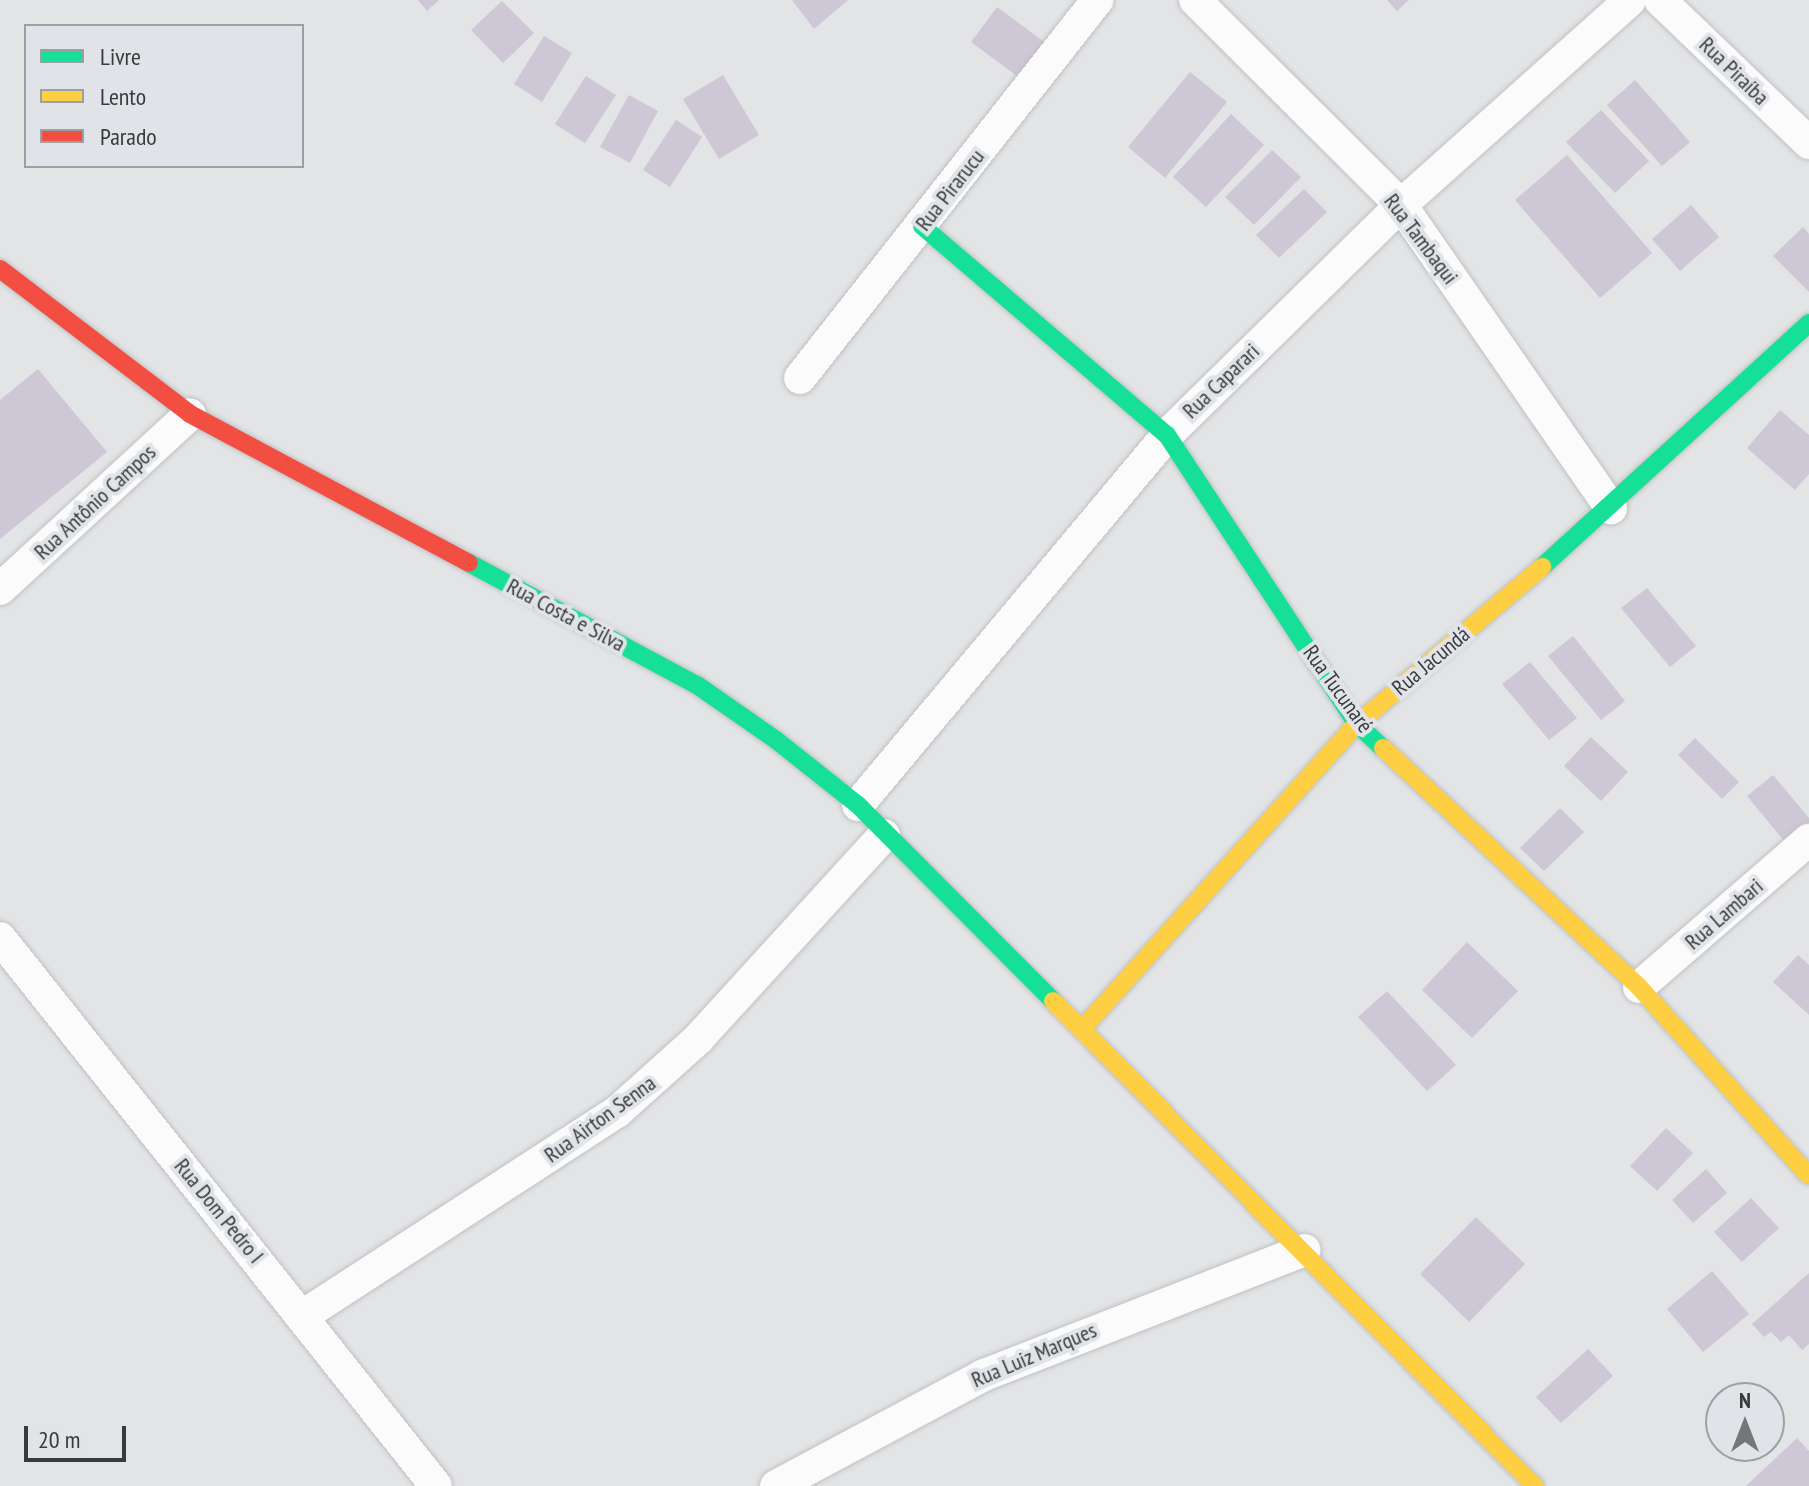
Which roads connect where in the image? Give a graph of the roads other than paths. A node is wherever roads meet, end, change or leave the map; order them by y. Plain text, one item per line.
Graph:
1 (1097, 0) edge
2 (1195, 0) edge
3 (1630, 0) edge
4 (1660, 0) edge
5 (1809, 143) edge
6 (1401, 205) junction
7 (922, 226) junction
8 (0, 269) edge
9 (1809, 323) edge
10 (800, 378) dead end
11 (190, 414) junction
12 (1167, 435) junction
13 (1611, 508) junction
14 (0, 589) edge
15 (1357, 724) junction
16 (858, 805) junction
17 (884, 835) junction
18 (1809, 840) edge
19 (0, 938) edge
20 (1639, 987) junction
21 (1082, 1029) junction
22 (1808, 1175) edge
23 (1305, 1250) junction
24 (304, 1315) junction
25 (436, 1486) edge
26 (776, 1486) edge
27 (1535, 1486) edge

1 - 7 street, Rua Pirarucu
2 - 6 street, Rua Tambaqui
3 - 6 street, Rua Caparari
4 - 5 street, Rua Piraíba
6 - 12 street, Rua Caparari
6 - 13 street, Rua Tambaqui
7 - 10 street, Rua Pirarucu
7 - 12 street, Rua Tucunaré
8 - 11 street, Rua Costa e Silva
9 - 13 street, Rua Jacundá
11 - 14 street, Rua Antônio Campos
11 - 16 street, Rua Costa e Silva
12 - 15 street, Rua Tucunaré
12 - 16 street, Rua Caparari
13 - 15 street, Rua Jacundá
15 - 20 street, Rua Tucunaré
15 - 21 street, Rua Jacundá
16 - 17 street, Rua Costa e Silva
17 - 21 street, Rua Costa e Silva
17 - 24 street, Rua Airton Senna
18 - 20 street, Rua Lambari
19 - 24 street, Rua Dom Pedro I
20 - 22 street, Rua Tucunaré
21 - 23 street, Rua Costa e Silva
23 - 26 street, Rua Luiz Marques
23 - 27 street, Rua Costa e Silva
24 - 25 street, Rua Dom Pedro I

